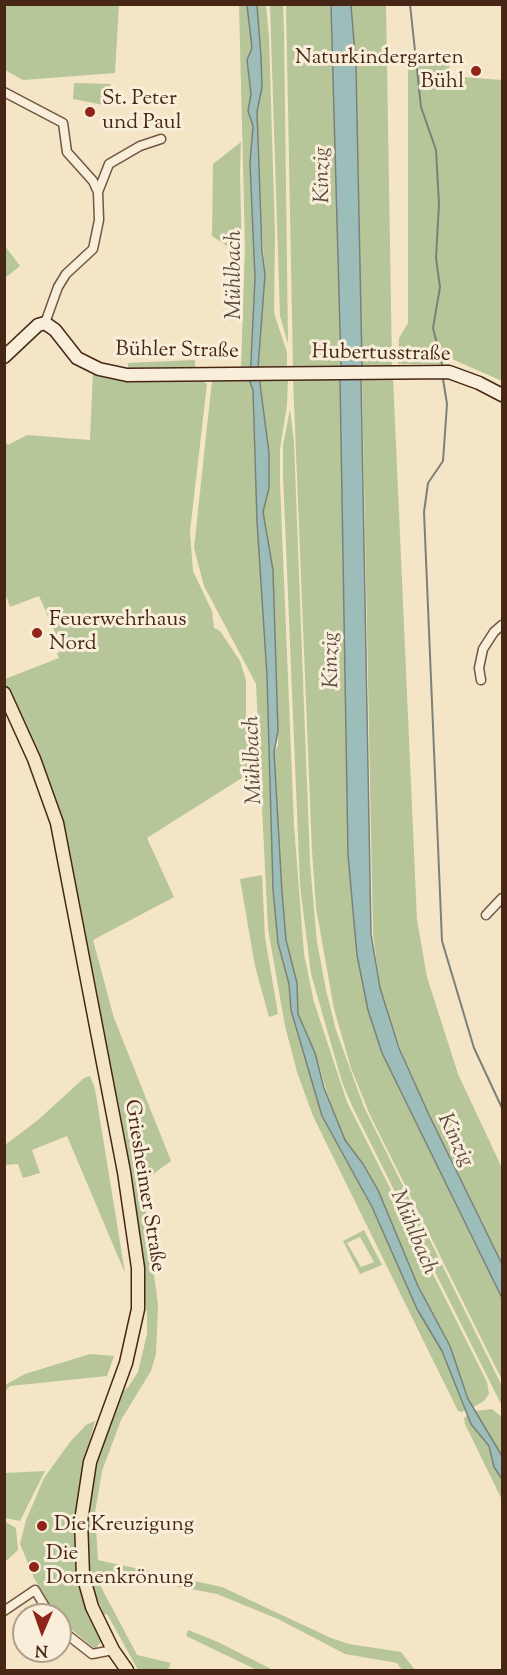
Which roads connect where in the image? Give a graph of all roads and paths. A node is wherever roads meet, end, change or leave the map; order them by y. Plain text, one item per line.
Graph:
1 (4, 92) edge
2 (161, 139) dead end
3 (98, 192) junction
4 (45, 323) junction
5 (4, 357) edge
6 (291, 372) joint
7 (502, 395) edge
8 (502, 626) edge
9 (481, 680) dead end
10 (7, 698) edge
11 (502, 898) edge
12 (486, 915) dead end
13 (16, 1603) edge
14 (43, 1603) edge
15 (72, 1638) edge
16 (113, 1650) junction
17 (127, 1671) edge

1 - 3 street
2 - 3 street
3 - 4 street
4 - 5 street
4 - 6 street, Bühler Straße
6 - 7 street, Hubertusstraße
8 - 9 street
10 - 16 main road, Griesheimer Straße
11 - 12 street
13 - 14 street
15 - 16 street
16 - 17 main road, Griesheimer Straße

